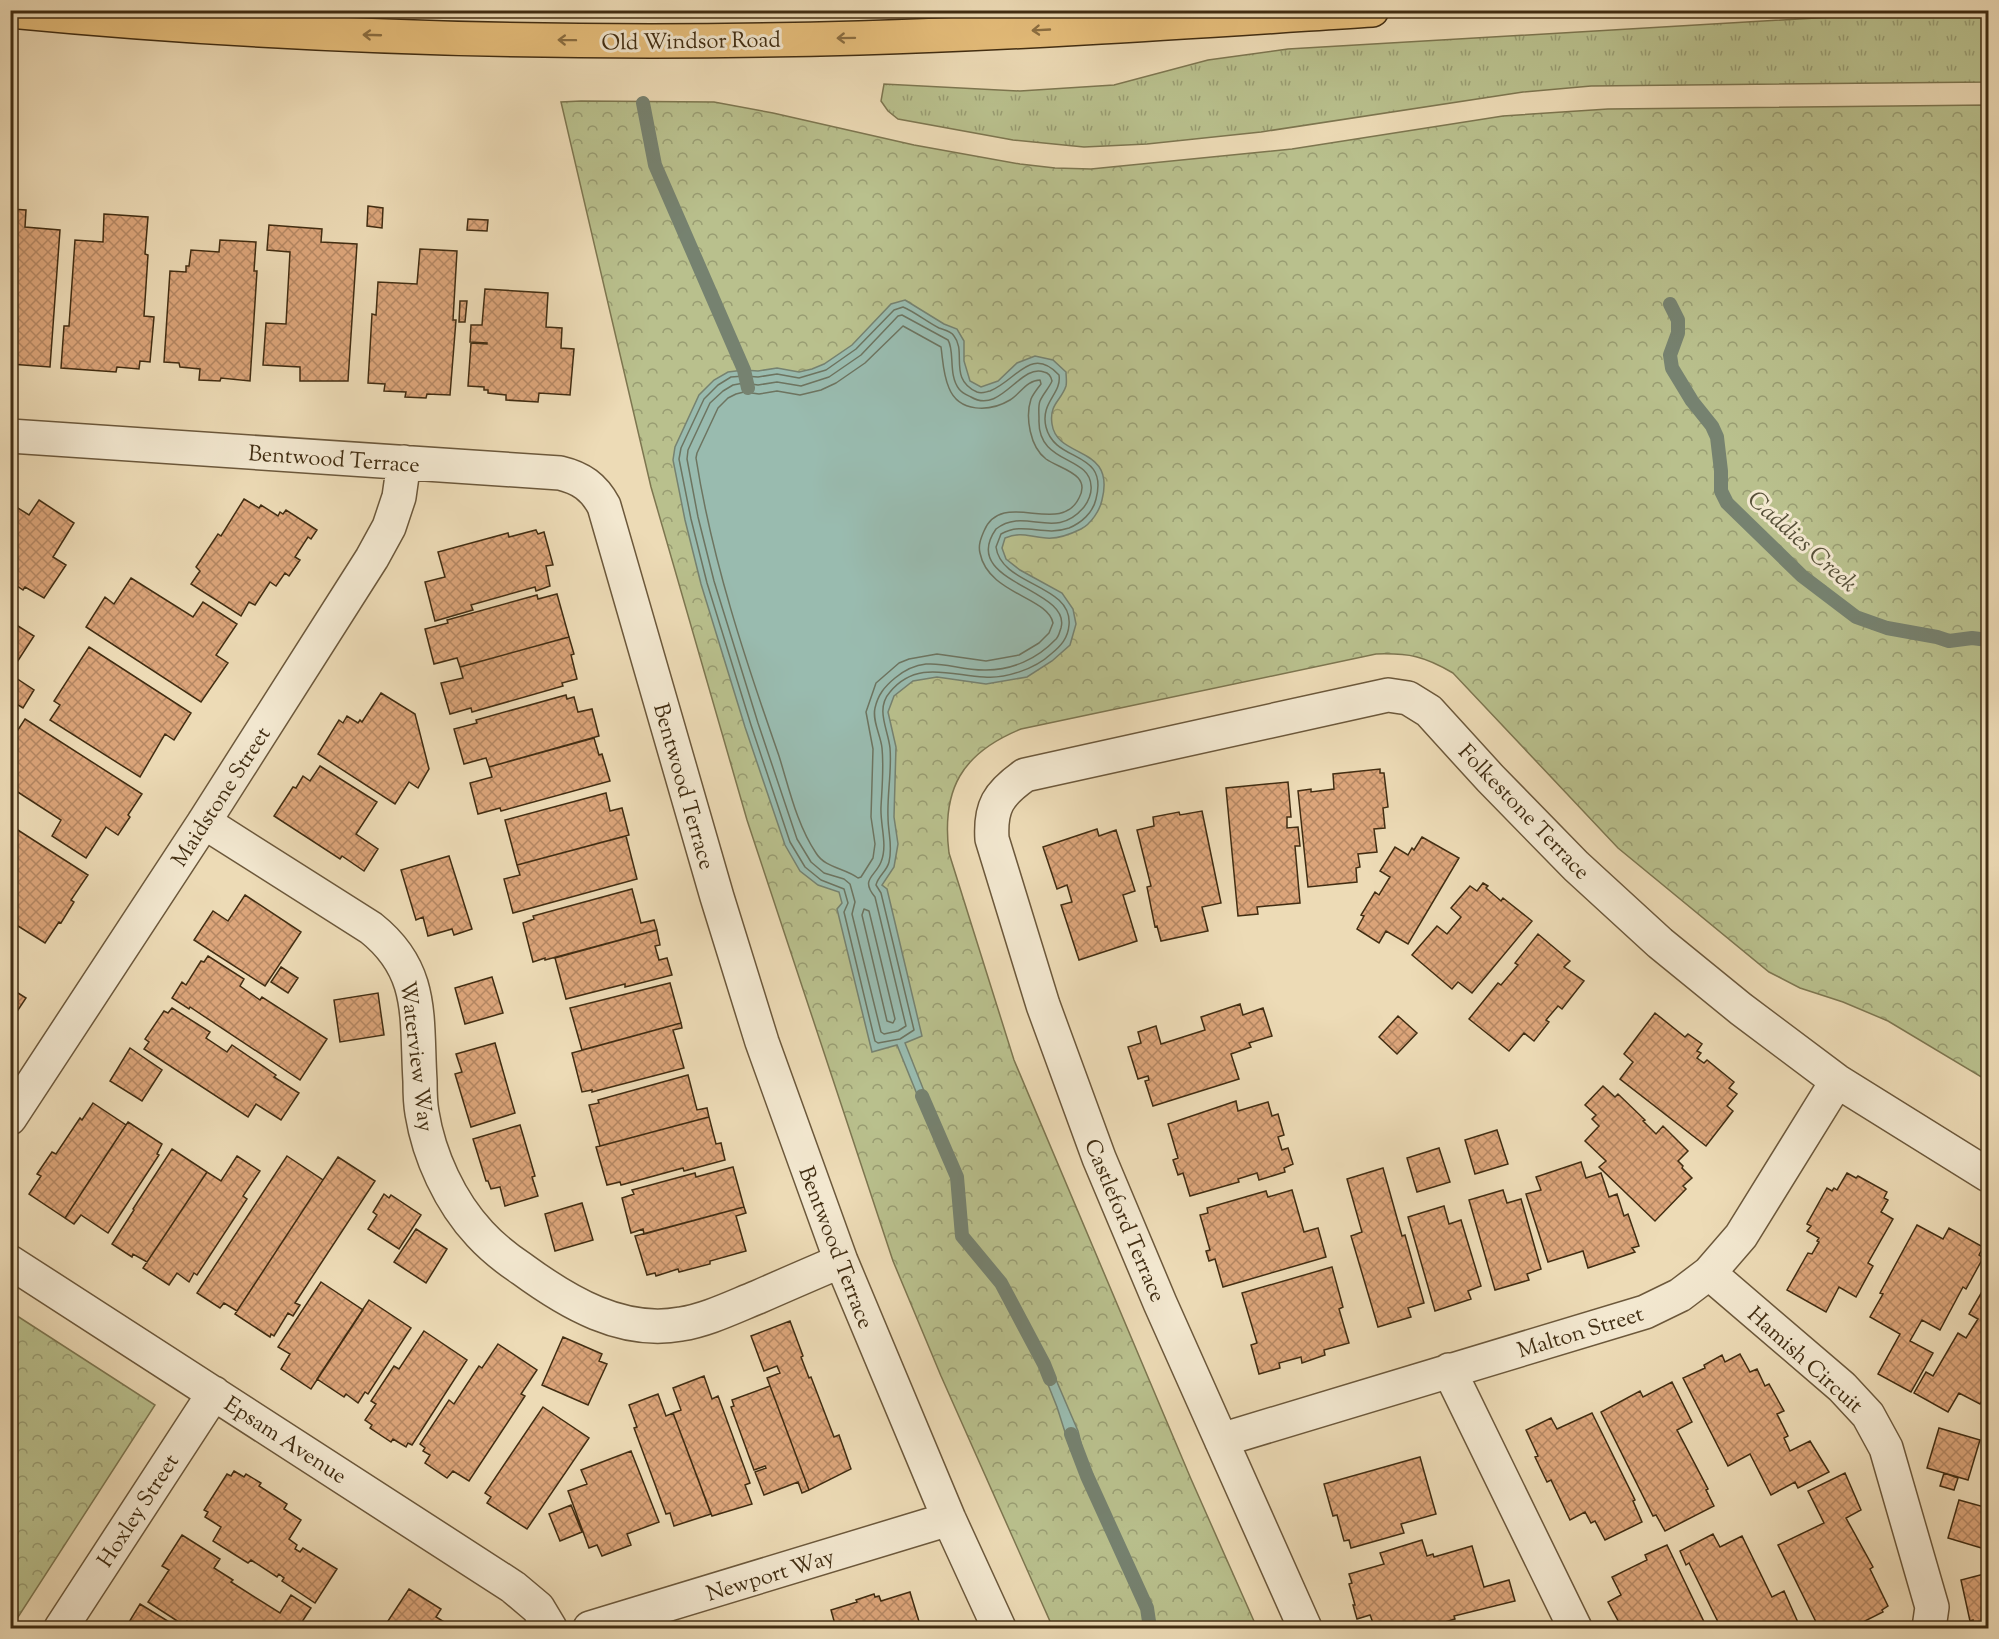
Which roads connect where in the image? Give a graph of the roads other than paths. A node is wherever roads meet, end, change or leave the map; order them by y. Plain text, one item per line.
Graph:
1 (1372, 10) edge
2 (10, 11) edge
3 (10, 436) edge
4 (404, 462) junction
5 (998, 799) joint
6 (204, 822) junction
7 (1838, 1081) junction
8 (10, 1118) edge
9 (1989, 1175) edge
10 (841, 1261) junction
11 (10, 1262) edge
12 (1709, 1273) junction
13 (1449, 1370) junction
14 (214, 1393) junction
15 (1221, 1440) junction
16 (949, 1519) junction
17 (61, 1629) edge
18 (550, 1629) edge
19 (590, 1629) edge
20 (999, 1629) edge
21 (1305, 1629) edge
22 (1575, 1629) edge
23 (1929, 1629) edge

1 -> 2 highway, Old Windsor Road
3 - 4 street, Bentwood Terrace
4 - 6 street, Maidstone Street
4 - 10 street, Bentwood Terrace
5 - 7 street, Folkestone Terrace
5 - 15 street, Castleford Terrace
6 - 8 street, Maidstone Street
6 - 10 street, Waterview Way
7 - 9 street, Folkestone Terrace
7 - 12 street, Malton Street
10 - 16 street, Bentwood Terrace
11 - 14 street, Epsam Avenue
12 - 13 street, Malton Street
12 - 23 street, Hamish Circuit
13 - 15 street, Malton Street
13 - 22 street
14 - 17 street, Hoxley Street
14 - 18 street, Epsam Avenue
15 - 21 street, Castleford Terrace
16 - 19 street, Newport Way
16 - 20 street, Bentwood Terrace

